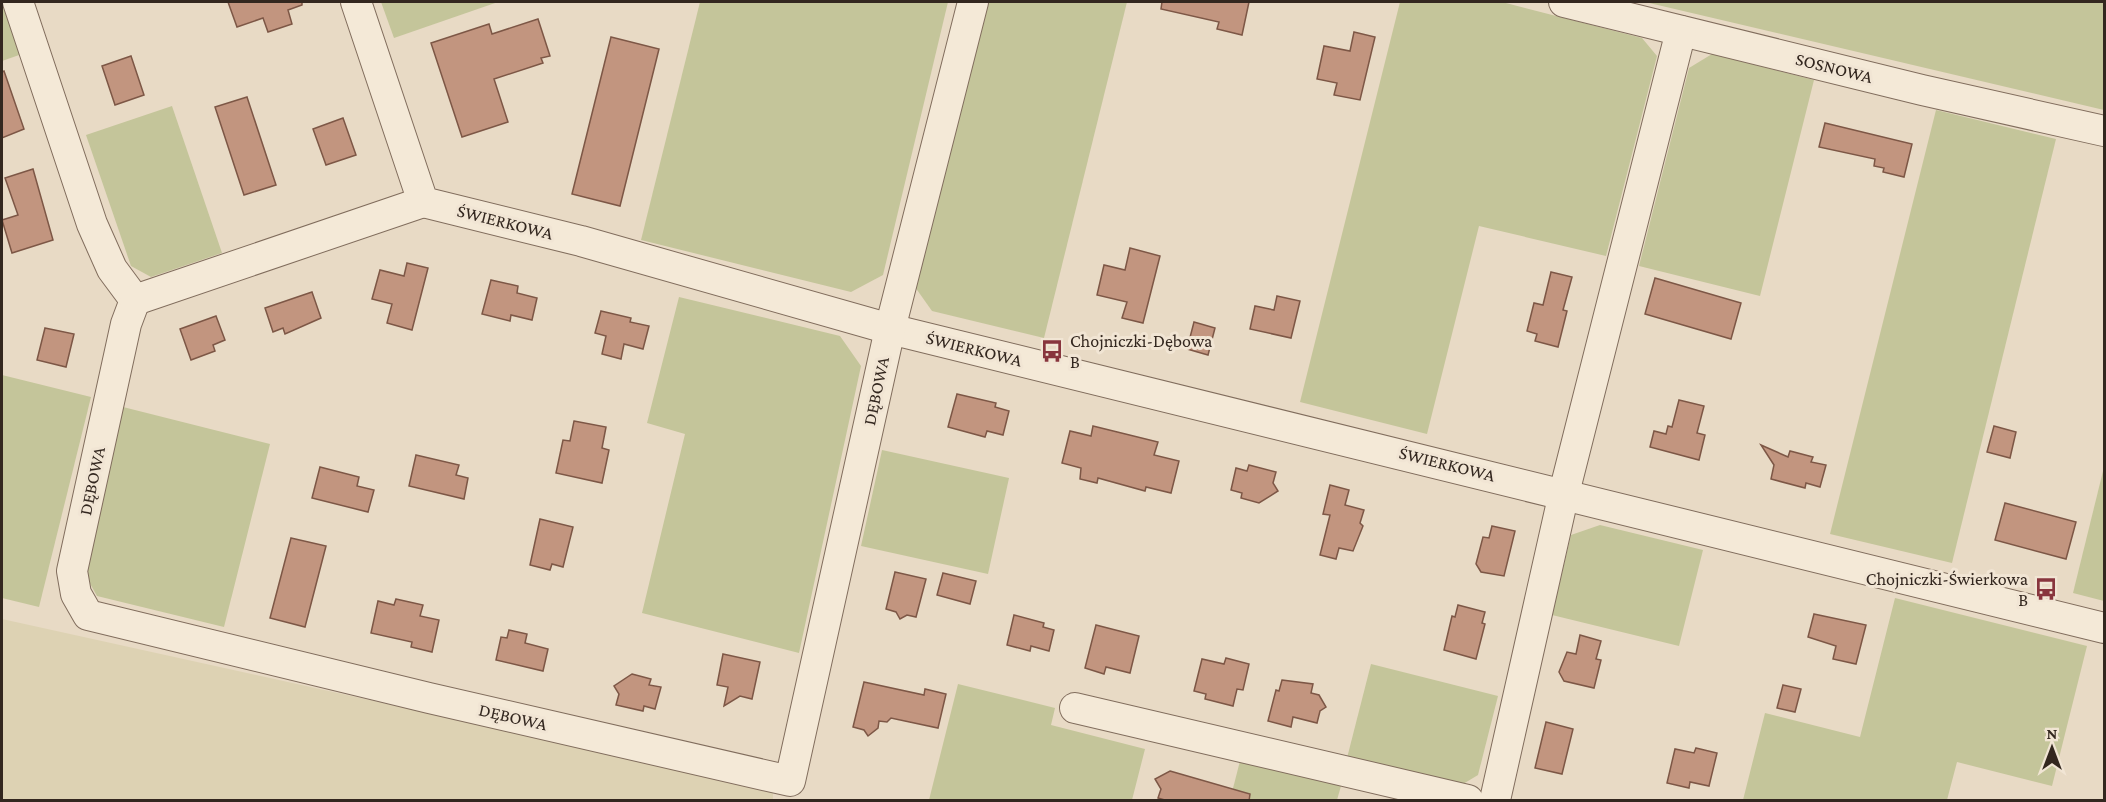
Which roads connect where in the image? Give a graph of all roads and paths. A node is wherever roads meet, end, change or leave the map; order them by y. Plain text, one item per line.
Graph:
1 (18, 2) edge
2 (356, 2) edge
3 (973, 2) edge
4 (1564, 2) edge
5 (1681, 31) junction
6 (2104, 131) edge
7 (423, 202) junction
8 (135, 300) junction
9 (890, 329) junction
10 (1564, 493) junction
11 (2104, 627) edge
12 (1075, 708) dead end
13 (1468, 801) edge
14 (1495, 801) edge

1 - 8 street
2 - 7 street
3 - 9 street, DĘBOWA
4 - 5 street, SOSNOWA
5 - 6 street, SOSNOWA
5 - 10 street
7 - 8 street
7 - 9 street, ŚWIERKOWA
8 - 9 street, DĘBOWA
9 - 10 street, ŚWIERKOWA
10 - 11 street, ŚWIERKOWA
10 - 14 street
12 - 13 street

